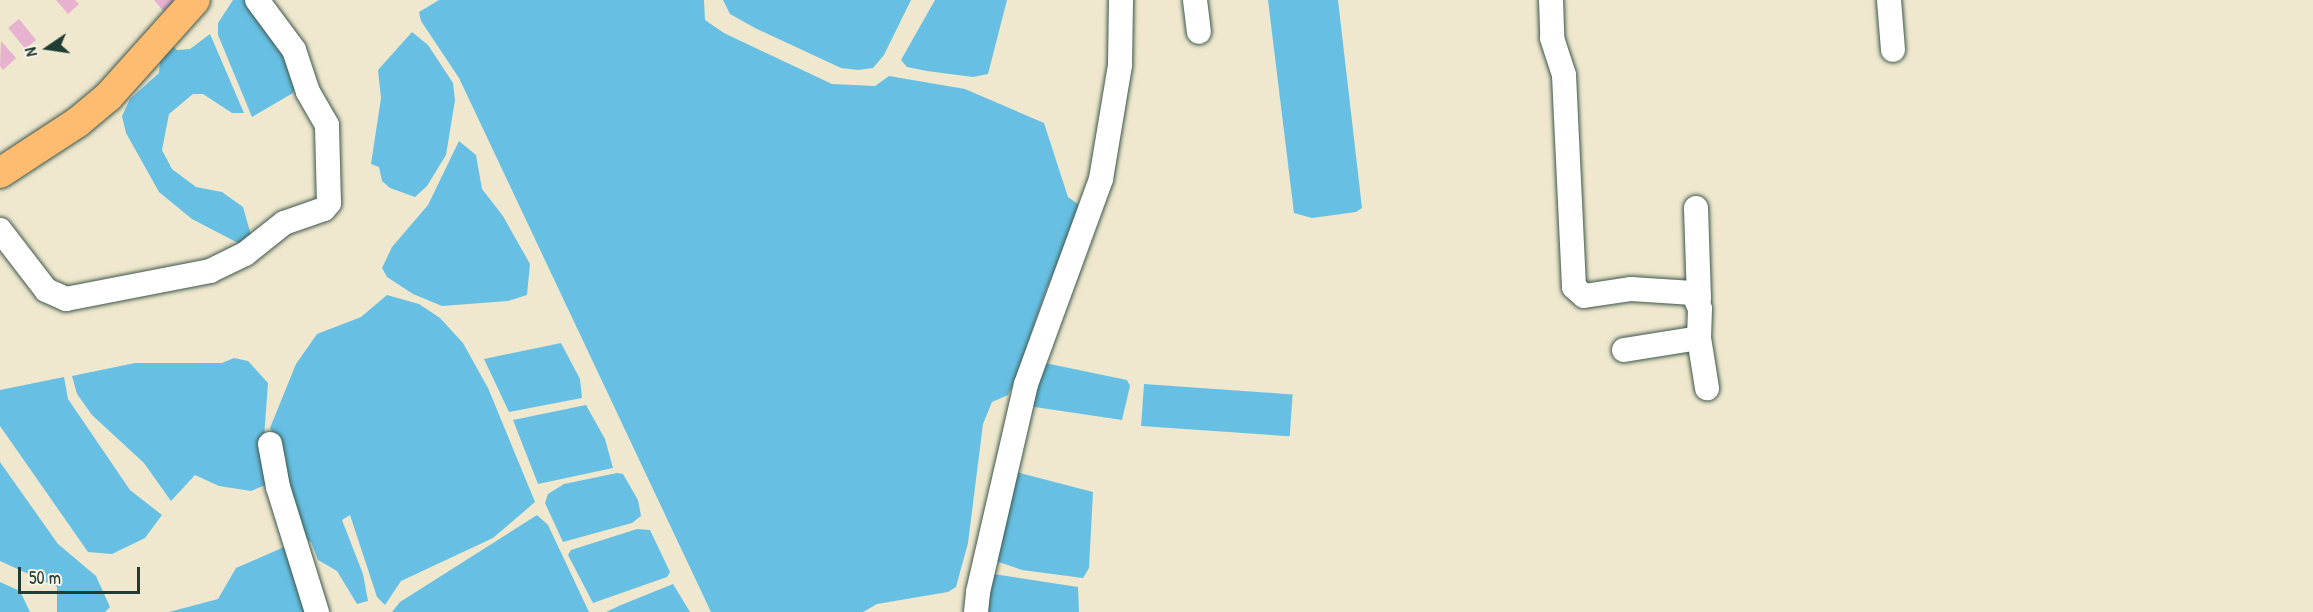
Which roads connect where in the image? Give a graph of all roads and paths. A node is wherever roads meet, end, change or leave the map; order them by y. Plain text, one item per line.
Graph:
1 (195, 0) edge
2 (257, 0) edge
3 (1121, 0) edge
4 (1195, 0) edge
5 (1551, 0) edge
6 (1889, 0) edge
7 (1199, 32) dead end
8 (1893, 51) dead end
9 (0, 172) edge
10 (1696, 208) dead end
11 (0, 230) edge
12 (1699, 299) junction
13 (1699, 338) junction
14 (1624, 350) dead end
15 (1707, 388) dead end
16 (270, 444) dead end
17 (317, 612) edge
18 (976, 612) edge

1 - 9 main road
2 - 11 street
3 - 18 street
4 - 7 street
5 - 12 street
6 - 8 street
10 - 12 street
12 - 13 street
13 - 14 street
13 - 15 street
16 - 17 street

